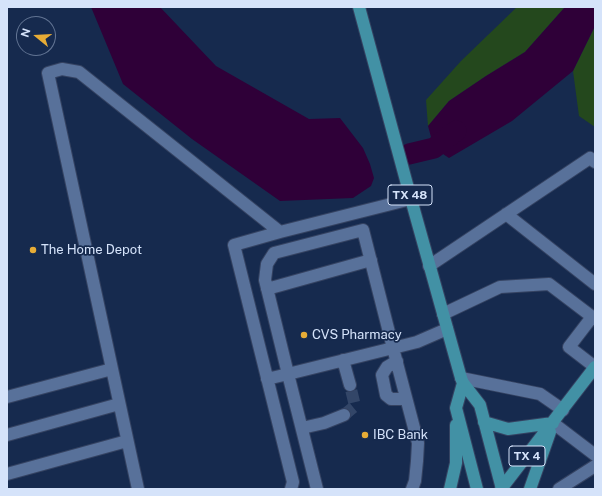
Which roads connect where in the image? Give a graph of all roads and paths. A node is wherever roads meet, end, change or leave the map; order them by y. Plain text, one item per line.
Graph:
1 (359, 7) edge
2 (595, 162) edge
3 (411, 199) junction
4 (506, 214) junction
5 (337, 218) junction
6 (274, 234) junction
7 (341, 236) junction
8 (274, 253) junction
9 (370, 260) junction
10 (430, 266) junction
11 (595, 284) edge
12 (267, 289) junction
13 (443, 314) junction
14 (594, 318) edge
15 (447, 330) junction
16 (393, 348) junction
17 (343, 360) junction
18 (397, 362) junction
19 (595, 367) edge
20 (112, 369) junction
21 (288, 374) junction
22 (268, 379) junction
23 (462, 380) junction
24 (350, 386) tunnel mouth
25 (7, 397) edge
26 (406, 400) junction
27 (119, 404) junction
28 (456, 408) junction
29 (563, 410) junction
30 (344, 415) tunnel mouth
31 (484, 422) junction
32 (553, 423) junction
33 (302, 428) junction
34 (7, 435) edge
35 (127, 441) junction
36 (306, 446) junction
37 (285, 450) junction
38 (595, 455) edge
39 (595, 466) edge
40 (7, 474) edge
41 (138, 489) edge
42 (291, 489) edge
43 (317, 489) edge
44 (412, 489) edge
45 (450, 489) edge
46 (477, 489) edge
47 (502, 489) edge
48 (530, 489) edge
49 (559, 489) edge

1 - 3 main road, TX 48
2 - 4 lane
3 - 5 lane
3 - 10 main road, TX 48
4 - 10 lane
4 - 11 lane
5 - 6 lane
5 - 7 lane
6 - 8 lane
6 - 20 lane
6 - 22 lane
7 - 8 lane
7 - 9 lane
8 - 12 lane
9 - 12 lane
9 - 16 lane
10 - 13 main road, TX 48
12 - 21 lane
13 - 14 lane
13 - 15 main road, TX 48
14 - 19 lane
15 - 16 lane
15 - 23 main road, TX 48
16 - 17 lane
16 - 18 lane
17 - 21 lane
17 - 24 lane
18 - 26 lane
18 - 26 lane
19 - 29 main road, TX 4
20 - 25 lane
20 - 27 lane
21 - 22 lane
21 - 33 lane
22 - 37 lane
23 - 28 main road
23 - 29 lane
23 - 31 main road, TX 48
26 - 44 lane
27 - 34 lane
27 - 35 lane
28 - 45 main road
28 - 46 main road
29 - 32 main road, TX 4
30 - 33 lane
31 - 32 main road
31 - 47 main road, TX 48
32 - 38 lane
32 - 47 main road, TX 4
32 - 48 main road, TX 4
33 - 36 lane
35 - 40 lane
35 - 41 lane
36 - 37 lane
36 - 43 lane
37 - 42 lane
39 - 49 lane

